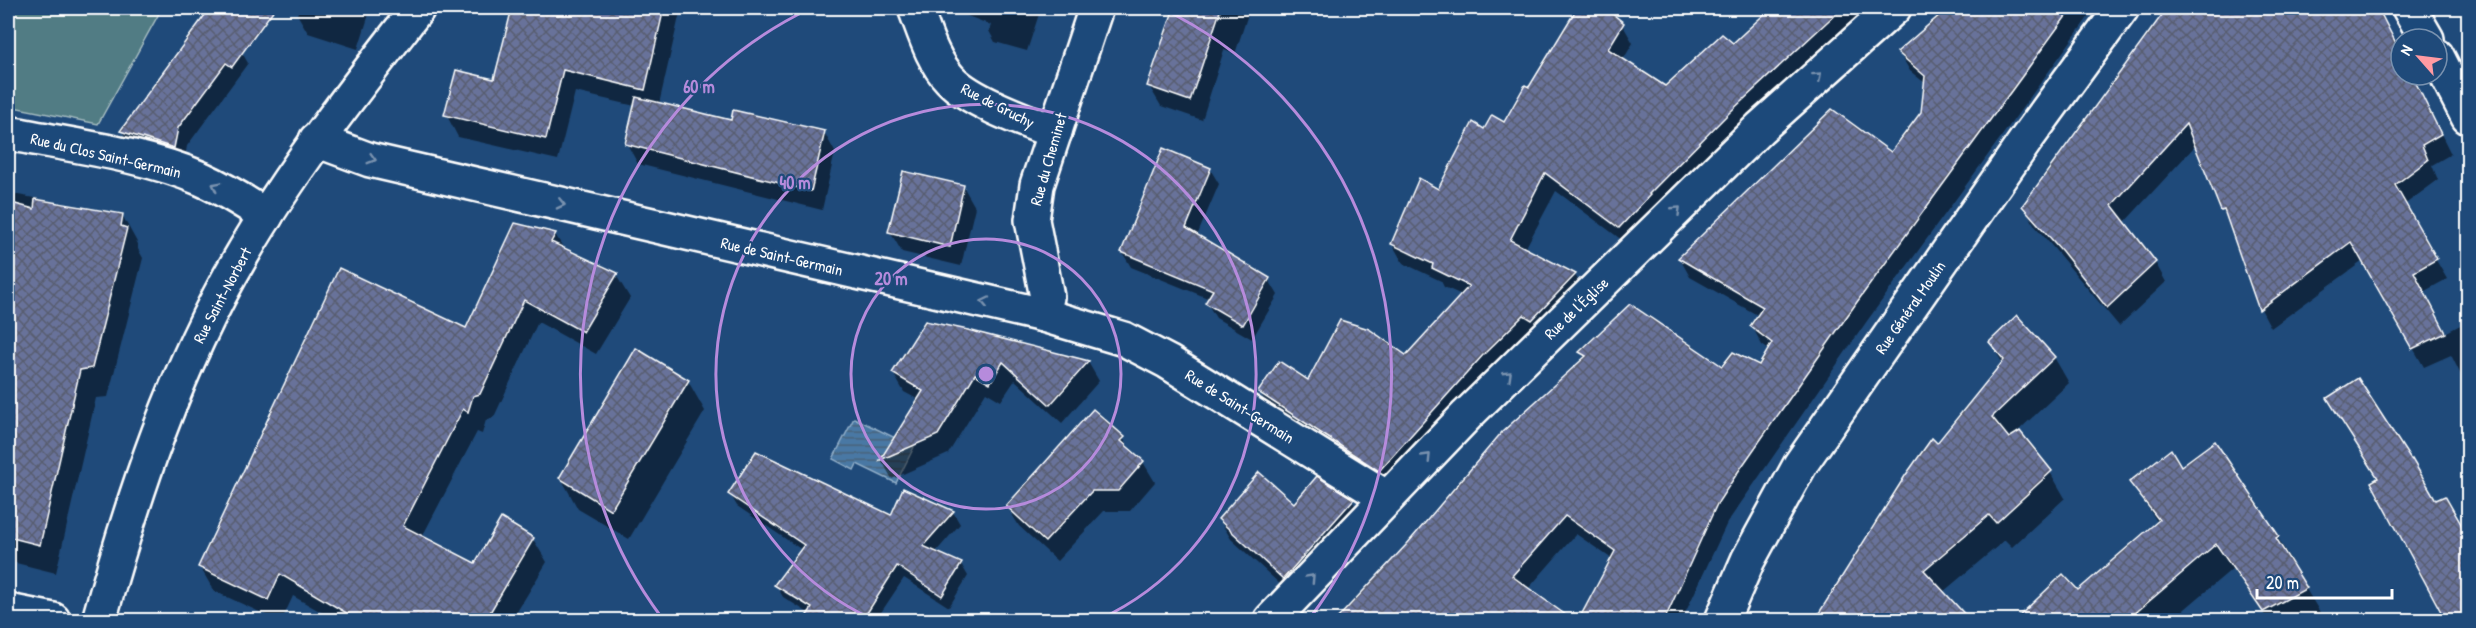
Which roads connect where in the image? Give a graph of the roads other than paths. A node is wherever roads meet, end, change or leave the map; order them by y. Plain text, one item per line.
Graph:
1 (418, 8) edge
2 (915, 8) edge
3 (1096, 8) edge
4 (1894, 8) edge
5 (2122, 8) edge
6 (2409, 8) edge
7 (2420, 27) edge
8 (2449, 79) edge
9 (2469, 117) edge
10 (1055, 132) junction
11 (8, 133) edge
12 (316, 140) junction
13 (266, 216) junction
14 (1042, 315) junction
15 (1387, 498) junction
16 (8, 611) edge
17 (53, 621) edge
18 (99, 621) edge
19 (1271, 621) edge
20 (1722, 621) edge

1 - 12 street, Rue Saint-Norbert
2 - 10 street, Rue de Gruchy
3 - 10 street, Rue du Cheminet
15 -> 4 street, Rue de l'Église
5 - 20 street, Rue Général Moulin
6 - 7 street
8 - 9 street
10 - 14 street, Rue du Cheminet
13 -> 11 street, Rue du Clos Saint-Germain
12 - 13 street, Rue Saint-Norbert
12 - 14 street, Rue de Saint-Germain
13 - 18 street, Rue Saint-Norbert
14 - 15 street, Rue de Saint-Germain
19 -> 15 street, Rue de l'Église
16 - 17 street

